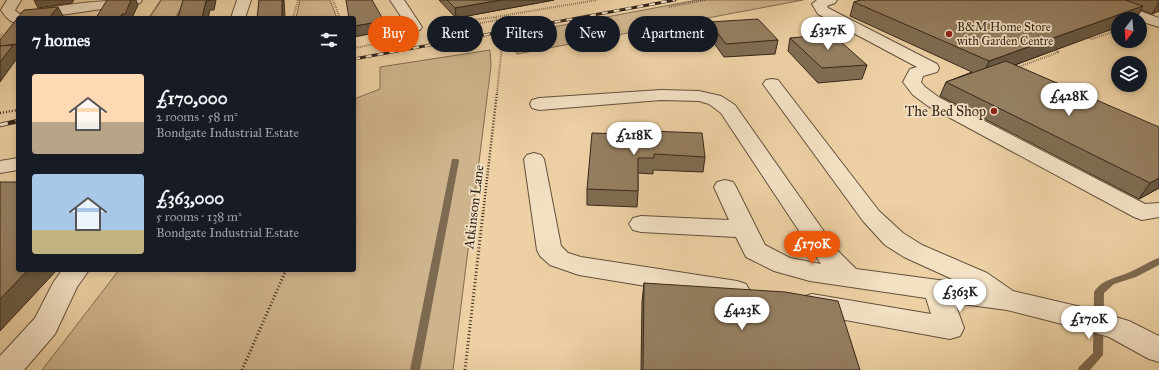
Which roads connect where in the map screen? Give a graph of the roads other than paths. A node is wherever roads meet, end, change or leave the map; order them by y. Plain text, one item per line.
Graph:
1 (14, 0) edge
2 (135, 0) edge
3 (244, 0) edge
4 (397, 0) edge
5 (830, 0) edge
6 (1096, 0) edge
7 (87, 12) edge
8 (1158, 15) edge
9 (31, 16) edge
10 (239, 16) edge
11 (408, 16) edge
12 (16, 17) edge
13 (16, 20) edge
14 (0, 24) edge
15 (772, 84) dead end
16 (539, 104) dead end
17 (534, 159) dead end
18 (16, 164) edge
19 (0, 167) edge
20 (725, 187) dead end
21 (1159, 210) edge
22 (641, 224) dead end
23 (745, 229) junction
24 (74, 272) edge
25 (847, 276) junction
26 (936, 290) junction
27 (756, 295) edge
28 (787, 300) edge
29 (1007, 300) junction
30 (1159, 350) edge
31 (6, 370) edge

1 - 12 street
2 - 7 street
3 - 10 street
4 - 11 street
5 - 21 street
6 - 8 street
7 - 9 street
13 - 14 street
15 - 29 street
16 - 25 street
17 - 27 street
18 - 19 street
20 - 23 street
22 - 23 street
23 - 25 street
24 - 31 street
25 - 26 street
26 - 28 street
26 - 29 street
29 - 30 street

